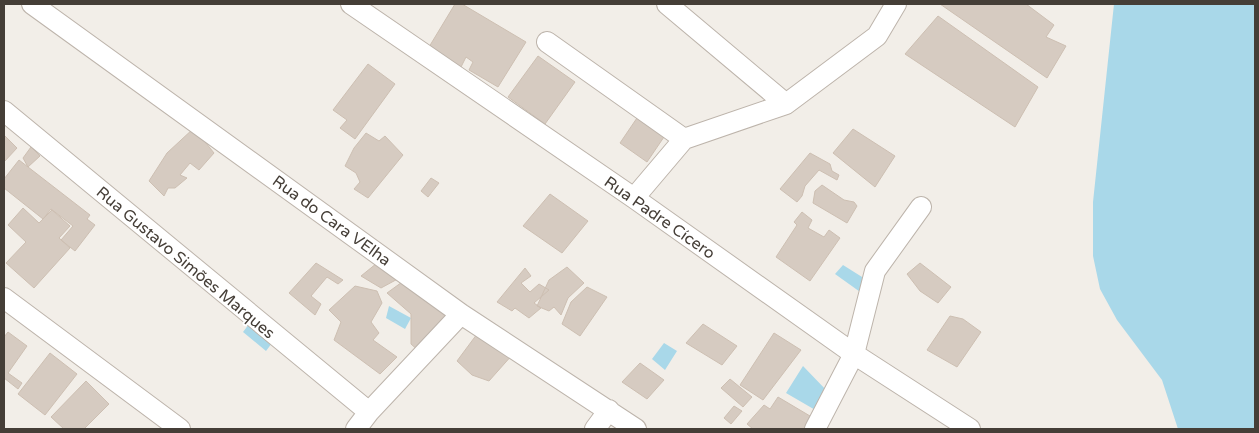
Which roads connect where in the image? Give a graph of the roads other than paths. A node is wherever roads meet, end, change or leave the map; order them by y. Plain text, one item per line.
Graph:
1 (32, 4) edge
2 (351, 4) edge
3 (667, 4) edge
4 (896, 4) edge
5 (546, 42) dead end
6 (786, 104) junction
7 (4, 111) edge
8 (684, 139) junction
9 (634, 198) junction
10 (920, 208) dead end
11 (4, 298) edge
12 (461, 314) junction
13 (854, 354) junction
14 (609, 410) junction
15 (369, 412) junction
16 (180, 429) edge
17 (356, 429) edge
18 (595, 429) edge
19 (636, 429) edge
20 (816, 429) edge
21 (970, 429) edge

1 - 12 street, Rua do Cara VElha
2 - 9 street, Rua Padre Cícero
3 - 6 street
4 - 6 street
5 - 8 street
6 - 8 street
7 - 15 street, Rua Gustavo Simões Marques
8 - 9 street
9 - 13 street, Rua Padre Cícero
10 - 13 street
11 - 16 street
12 - 14 street, Rua do Cara VElha
12 - 15 street
13 - 20 street
13 - 21 street, Rua Padre Cícero
14 - 18 street
14 - 19 street, Rua do Cara VElha
15 - 17 street

